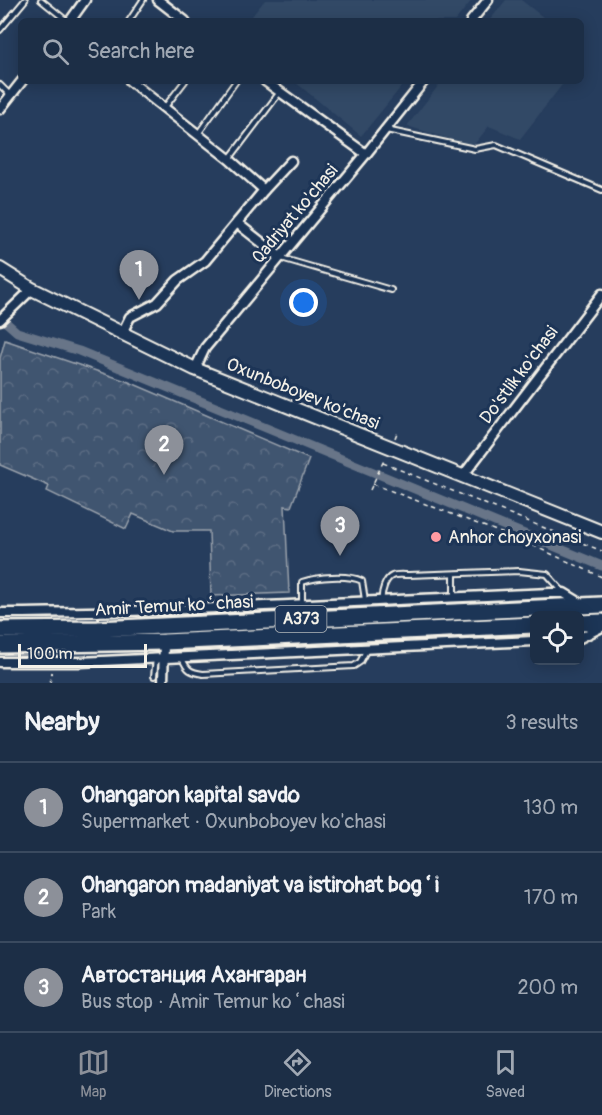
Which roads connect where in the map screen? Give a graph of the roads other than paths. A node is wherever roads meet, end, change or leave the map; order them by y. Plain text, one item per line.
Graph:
1 (26, 0) edge
2 (41, 0) edge
3 (85, 0) edge
4 (143, 0) edge
5 (158, 0) edge
6 (488, 0) edge
7 (64, 18) edge
8 (70, 18) edge
9 (131, 18) edge
10 (180, 18) edge
11 (473, 18) edge
12 (0, 30) edge
13 (20, 84) edge
14 (134, 84) edge
15 (183, 84) edge
16 (234, 84) edge
17 (270, 84) edge
18 (422, 84) edge
19 (0, 86) edge
20 (280, 92) junction
21 (11, 95) junction
22 (164, 108) junction
23 (0, 109) edge
24 (385, 130) junction
25 (197, 135) junction
26 (366, 154) junction
27 (229, 159) junction
28 (291, 161) dead end
29 (264, 190) junction
30 (602, 190) edge
31 (237, 223) junction
32 (280, 257) junction
33 (0, 269) edge
34 (32, 289) junction
35 (392, 290) dead end
36 (602, 294) edge
37 (0, 320) edge
38 (122, 333) junction
39 (195, 369) junction
40 (462, 477) junction
41 (602, 532) edge
42 (454, 574) junction
43 (564, 593) junction
44 (454, 597) junction
45 (382, 600) junction
46 (366, 601) junction
47 (302, 604) junction
48 (602, 605) edge
49 (585, 606) junction
50 (0, 614) edge
51 (602, 622) edge
52 (584, 623) edge
53 (530, 625) edge
54 (602, 627) edge
55 (0, 630) edge
56 (382, 633) junction
57 (584, 636) edge
58 (530, 641) edge
59 (164, 642) junction
60 (0, 645) edge
61 (364, 649) junction
62 (182, 657) junction
63 (160, 658) junction
64 (0, 662) edge
65 (154, 676) dead end
66 (163, 683) edge

1 - 12 lane
2 - 7 lane
3 - 8 street
4 - 9 lane
5 - 10 street
6 - 11 street
13 - 21 street
14 - 22 street
15 - 22 lane
16 - 25 lane
17 - 20 street
18 - 24 street, Qadriyat ko'chasi
19 - 21 lane
20 - 26 street
20 - 27 lane
21 - 23 street
22 - 25 street
24 - 26 street, Qadriyat ko'chasi
24 - 30 lane
25 - 27 street
26 - 32 street, Qadriyat ko'chasi
27 - 29 street
28 - 29 street
29 - 31 street
31 - 32 street
31 - 38 street
32 - 35 lane
32 - 39 street, Qadriyat ko'chasi
33 - 34 main road, Oxunboboyev ko'chasi
34 - 37 street
34 - 38 main road, Oxunboboyev ko'chasi
36 - 40 street, Do'stlik ko'chasi
38 - 39 main road, Oxunboboyev ko'chasi
39 - 40 main road, Oxunboboyev ko'chasi
40 - 41 main road, Oxunboboyev ko'chasi
42 - 43 lane
42 - 44 lane
42 - 45 lane
43 - 44 street
43 - 49 street
44 - 45 street
45 - 46 street
46 - 47 street
46 - 47 lane
47 - 50 street
48 - 49 highway, Amir Temur koʻchasi / A373
49 - 55 highway, Amir Temur koʻchasi / A373
51 - 52 highway
53 - 56 highway, Amir Temur koʻchasi / A373
54 - 57 street
56 - 59 highway, Amir Temur koʻchasi / A373
56 - 61 street
58 - 61 street
59 - 60 highway, Amir Temur koʻchasi / A373
59 - 63 street
61 - 62 street
61 - 62 lane
62 - 63 street
63 - 64 street
63 - 65 lane
63 - 66 street

